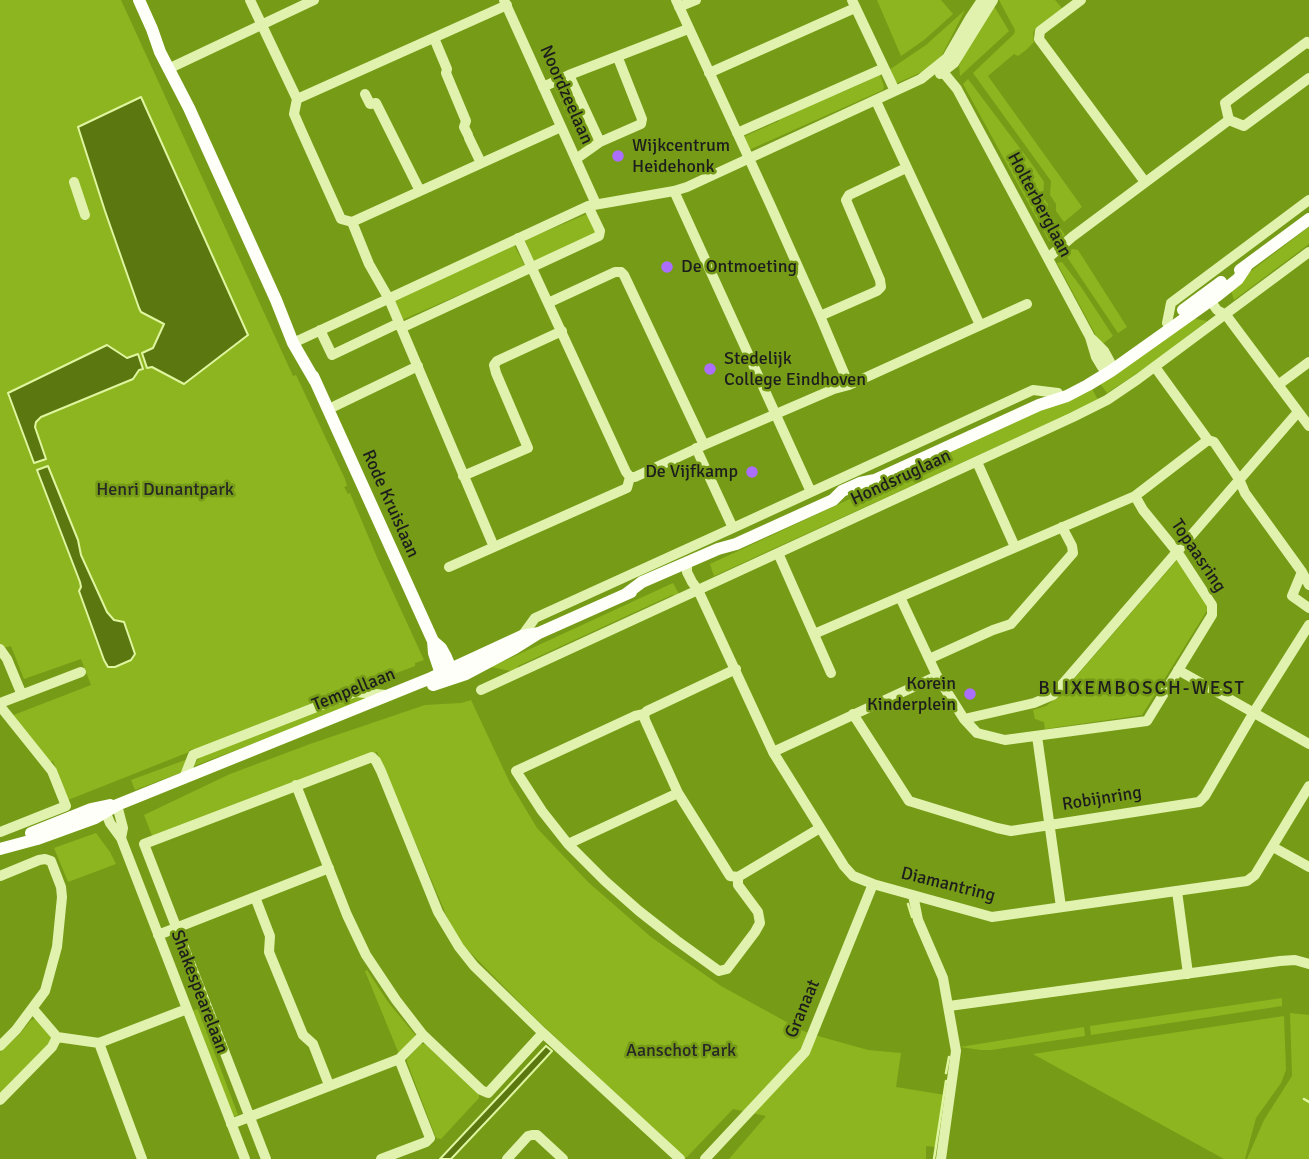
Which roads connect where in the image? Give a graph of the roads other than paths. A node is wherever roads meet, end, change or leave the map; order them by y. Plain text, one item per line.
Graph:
1 (139, 0) edge
2 (250, 0) edge
3 (314, 0) edge
4 (696, 0) edge
5 (984, 2) edge
6 (1074, 2) edge
7 (506, 3) edge
8 (678, 4) edge
9 (853, 4) edge
10 (262, 24) junction
11 (688, 29) junction
12 (434, 38) junction
13 (1309, 44) edge
14 (618, 58) junction
15 (945, 67) junction
16 (171, 68) junction
17 (884, 68) junction
18 (355, 72) junction
19 (709, 73) junction
20 (569, 75) junction
21 (1309, 78) edge
22 (544, 87) junction
23 (895, 91) junction
24 (297, 99) junction
25 (876, 100) junction
26 (1228, 120) junction
27 (561, 127) junction
28 (737, 133) junction
29 (600, 142) junction
30 (748, 158) junction
31 (576, 159) junction
32 (481, 163) junction
33 (906, 168) junction
34 (74, 182) dead end
35 (1145, 182) junction
36 (420, 191) junction
37 (674, 191) junction
38 (1309, 201) edge
39 (592, 205) junction
40 (85, 215) dead end
41 (1309, 219) edge
42 (352, 222) junction
43 (518, 238) junction
44 (1309, 252) edge
45 (1048, 258) junction
46 (531, 267) junction
47 (1212, 295) junction
48 (389, 299) junction
49 (548, 303) junction
50 (1027, 304) dead end
51 (1226, 315) junction
52 (820, 316) junction
53 (1167, 323) junction
54 (980, 324) junction
55 (400, 325) junction
56 (320, 330) junction
57 (562, 331) junction
58 (296, 341) junction
59 (1309, 362) edge
60 (418, 366) junction
61 (1108, 367) junction
62 (1155, 367) junction
63 (849, 385) junction
64 (1278, 385) junction
65 (1058, 393) junction
66 (335, 405) dead end
67 (1039, 405) junction
68 (1298, 412) junction
69 (777, 413) junction
70 (1309, 426) edge
71 (1208, 440) junction
72 (700, 447) junction
73 (977, 462) junction
74 (463, 476) junction
75 (630, 477) junction
76 (1239, 479) junction
77 (811, 492) junction
78 (1135, 496) junction
79 (731, 523) junction
80 (1062, 527) junction
81 (494, 547) junction
82 (1015, 548) junction
83 (778, 553) junction
84 (1178, 553) junction
85 (449, 567) dead end
86 (689, 567) junction
87 (1302, 572) junction
88 (1309, 585) edge
89 (698, 590) junction
90 (900, 597) junction
91 (1309, 608) edge
92 (1309, 625) edge
93 (539, 633) junction
94 (814, 634) junction
95 (522, 636) junction
96 (4, 654) edge
97 (929, 659) junction
98 (736, 669) junction
99 (1178, 670) junction
100 (81, 672) dead end
101 (831, 673) dead end
102 (447, 674) junction
103 (937, 676) junction
104 (481, 690) dead end
105 (22, 695) junction
106 (387, 695) junction
107 (0, 704) edge
108 (1254, 712) junction
109 (644, 714) junction
110 (853, 714) junction
111 (964, 719) junction
112 (1037, 736) junction
113 (271, 742) junction
114 (1309, 744) edge
115 (773, 752) junction
116 (184, 778) junction
117 (296, 785) junction
118 (1309, 786) edge
119 (678, 793) junction
120 (117, 805) junction
121 (104, 809) junction
122 (1049, 825) junction
123 (820, 828) junction
124 (0, 832) edge
125 (121, 838) junction
126 (568, 844) junction
127 (1273, 847) junction
128 (0, 848) edge
129 (1309, 867) edge
130 (329, 868) junction
131 (0, 876) edge
132 (738, 877) junction
133 (873, 884) junction
134 (1177, 891) junction
135 (913, 895) junction
136 (255, 897) junction
137 (1061, 907) junction
138 (176, 928) junction
139 (158, 935) junction
140 (1309, 964) edge
141 (1188, 974) junction
142 (949, 1006) junction
143 (33, 1009) junction
144 (187, 1009) junction
145 (543, 1033) junction
146 (423, 1035) junction
147 (57, 1037) junction
148 (99, 1044) junction
149 (0, 1046) edge
150 (399, 1059) junction
151 (328, 1086) junction
152 (0, 1100) edge
153 (250, 1116) junction
154 (231, 1124) junction
155 (142, 1159) edge
156 (244, 1159) edge
157 (266, 1159) edge
158 (381, 1159) edge
159 (507, 1159) edge
160 (563, 1159) edge
161 (680, 1159) edge
162 (705, 1159) edge
163 (941, 1159) edge

1 - 16 main road, Rode Kruislaan
2 - 10 street
3 - 10 street
4 - 8 street
5 - 15 street
6 - 35 street
7 - 12 street
7 - 22 street, Noordzeelaan
8 - 11 street
9 - 17 street
9 - 19 street
10 - 16 street
10 - 24 street
11 - 14 street
11 - 19 street
12 - 18 street
12 - 32 street
13 - 26 street
14 - 20 street
14 - 29 street
15 - 23 street
15 - 45 street, Holterberglaan
16 - 58 main road, Rode Kruislaan
17 - 23 street
17 - 28 street
18 - 24 street
18 - 36 street
19 - 28 street
20 - 22 street
20 - 29 street
21 - 26 street
22 - 27 street, Noordzeelaan
23 - 25 street
24 - 42 street
25 - 30 street
25 - 33 street
26 - 35 street
27 - 31 street, Noordzeelaan
27 - 32 street
28 - 30 street
29 - 31 street
30 - 37 street
30 - 52 street
31 - 39 street, Noordzeelaan
32 - 36 street
33 - 52 street
33 - 54 street
34 - 40 street
35 - 45 street
36 - 42 street
37 - 39 street
37 - 69 street
38 - 53 street, Hondsruglaan
39 - 43 street
39 - 46 street, Noordzeelaan
41 - 47 main road, Hondsruglaan
42 - 48 street
43 - 46 street
43 - 48 street
44 - 51 street, Hondsruglaan
45 - 61 street, Holterberglaan
46 - 49 street
46 - 55 street
47 - 51 street
47 - 53 main road, Hondsruglaan
47 - 61 main road, Hondsruglaan
48 - 55 street
48 - 56 street
49 - 57 street
49 - 72 street
50 - 54 street
51 - 62 street, Hondsruglaan
51 - 64 street
52 - 63 street
53 - 61 main road, Hondsruglaan
54 - 63 street
55 - 56 street
55 - 60 street
56 - 58 street
57 - 74 street
57 - 75 street
58 - 102 main road, Rode Kruislaan
59 - 64 street
60 - 66 street
60 - 74 street
61 - 65 main road, Hondsruglaan
61 - 67 main road, Hondsruglaan
62 - 71 street
62 - 73 street, Hondsruglaan
63 - 69 street
64 - 68 street
65 - 67 main road, Hondsruglaan
65 - 77 street, Hondsruglaan
67 - 86 main road, Hondsruglaan
68 - 70 street
68 - 76 street
69 - 72 street
69 - 77 street
71 - 76 street
71 - 78 street
72 - 75 street
72 - 79 street
73 - 82 street
73 - 83 street, Hondsruglaan
74 - 81 street
75 - 81 street
76 - 84 street
76 - 87 street
77 - 79 street, Hondsruglaan
78 - 80 street
78 - 84 street, Topaasring
79 - 95 street, Hondsruglaan
80 - 82 street
80 - 97 street
81 - 85 street
82 - 90 street
83 - 89 street, Hondsruglaan
83 - 94 street
84 - 99 street, Topaasring
84 - 111 street
86 - 89 street, Diamantring
86 - 93 main road, Hondsruglaan
87 - 88 street
87 - 91 street
89 - 98 street, Diamantring
89 - 104 street, Hondsruglaan
90 - 94 street
90 - 97 street, Topaasring
92 - 108 street, Robijnring
93 - 95 main road, Hondsruglaan
93 - 102 main road, Hondsruglaan
94 - 101 street
95 - 102 main road, Hondsruglaan
96 - 105 street
97 - 103 street, Topaasring
98 - 109 street
98 - 115 street, Diamantring
99 - 108 street
99 - 112 street, Topaasring
100 - 105 street
102 - 106 main road, Tempellaan
102 - 113 main road, Tempellaan
103 - 110 street
103 - 111 street, Topaasring
105 - 107 street
106 - 113 main road, Tempellaan
106 - 116 street
107 - 124 street
108 - 114 street
108 - 122 street, Robijnring
109 - 119 street
109 - 126 street
110 - 115 street
110 - 122 street, Robijnring
111 - 112 street, Topaasring
112 - 122 street
113 - 116 main road, Tempellaan
115 - 123 street, Diamantring
116 - 120 main road, Tempellaan
117 - 130 street
117 - 138 street, Shakespearelaan
117 - 145 street
118 - 127 street, Diamantring
119 - 126 street
119 - 132 street
120 - 121 main road, Tempellaan
120 - 125 street, Shakespearelaan
121 - 125 street, Shakespearelaan
121 - 128 main road, Tempellaan
122 - 137 street
123 - 132 street
123 - 133 street, Diamantring
125 - 139 street, Shakespearelaan
126 - 132 street
127 - 129 street
127 - 134 street, Diamantring
130 - 136 street
130 - 146 street
131 - 143 street
133 - 135 street, Diamantring
133 - 162 street, Granaat
134 - 137 street, Diamantring
134 - 141 street
135 - 137 street, Diamantring
135 - 142 street
136 - 138 street
136 - 151 street
138 - 139 street
138 - 153 street, Shakespearelaan
139 - 144 street, Shakespearelaan
140 - 141 street
141 - 142 street
142 - 163 street
143 - 147 street
143 - 149 street
144 - 148 street
144 - 154 street, Shakespearelaan
145 - 146 street
145 - 161 street
146 - 150 street
147 - 148 street
147 - 152 street
148 - 155 street
150 - 151 street
150 - 158 street
151 - 153 street
153 - 154 street
153 - 157 street, Shakespearelaan
154 - 156 street, Shakespearelaan
159 - 160 street

